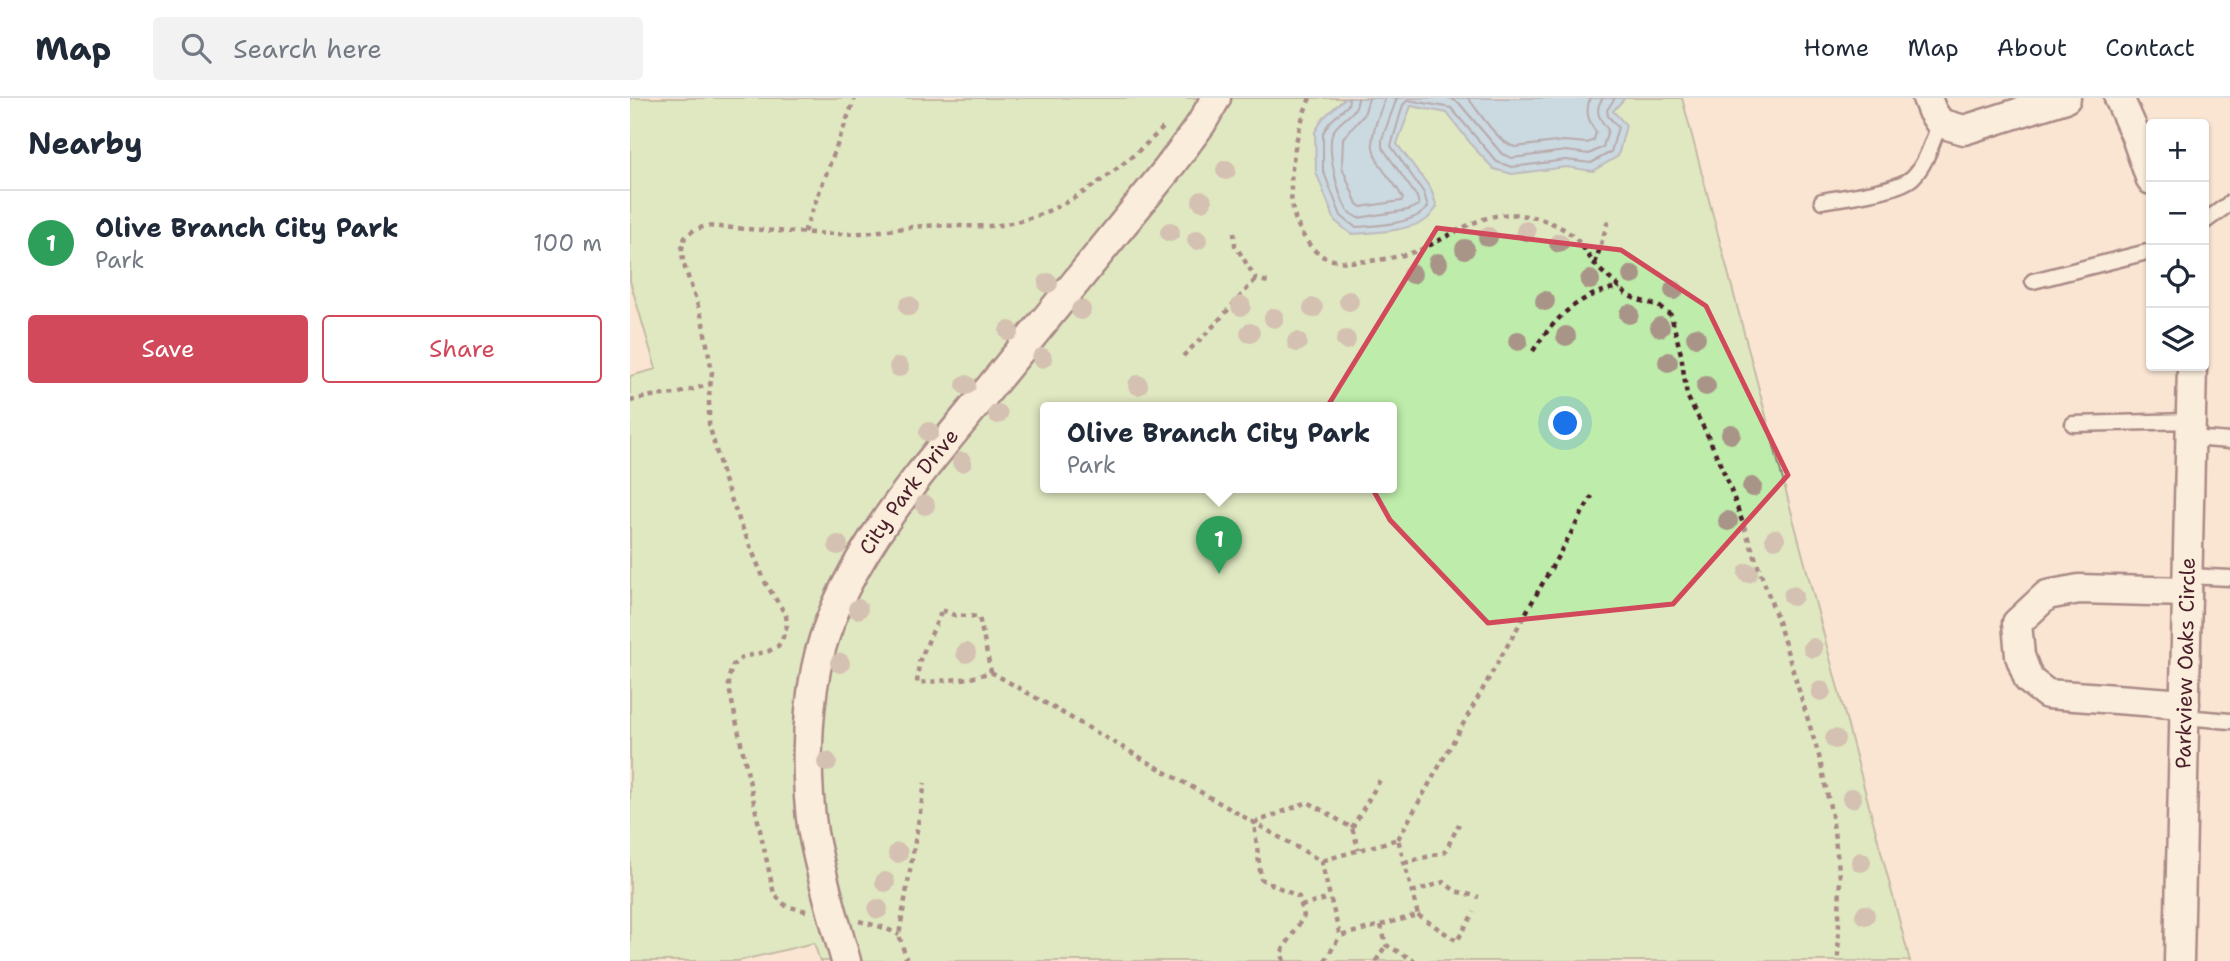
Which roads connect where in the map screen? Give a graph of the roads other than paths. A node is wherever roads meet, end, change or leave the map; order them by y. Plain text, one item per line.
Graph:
1 (1216, 98) edge
2 (1927, 98) edge
3 (2066, 98) edge
4 (2119, 98) edge
5 (1940, 123) junction
6 (2146, 166) edge
7 (1822, 201) dead end
8 (2230, 203) edge
9 (2209, 218) edge
10 (2146, 252) edge
11 (2033, 281) dead end
12 (2192, 371) edge
13 (2073, 424) dead end
14 (2191, 429) junction
15 (2230, 441) edge
16 (2230, 578) edge
17 (2187, 584) junction
18 (2185, 710) junction
19 (2230, 721) edge
20 (846, 961) edge
21 (2179, 961) edge

1 - 20 street, City Park Drive
2 - 5 street
3 - 5 street
4 - 6 street
5 - 7 lane
8 - 9 lane
10 - 11 lane
12 - 14 street, Parkview Oaks Circle
13 - 14 lane
14 - 15 lane
14 - 17 street, Parkview Oaks Circle
16 - 17 lane
17 - 18 street, Parkview Oaks Circle
17 - 18 street
18 - 19 lane
18 - 21 street, Parkview Oaks Circle

